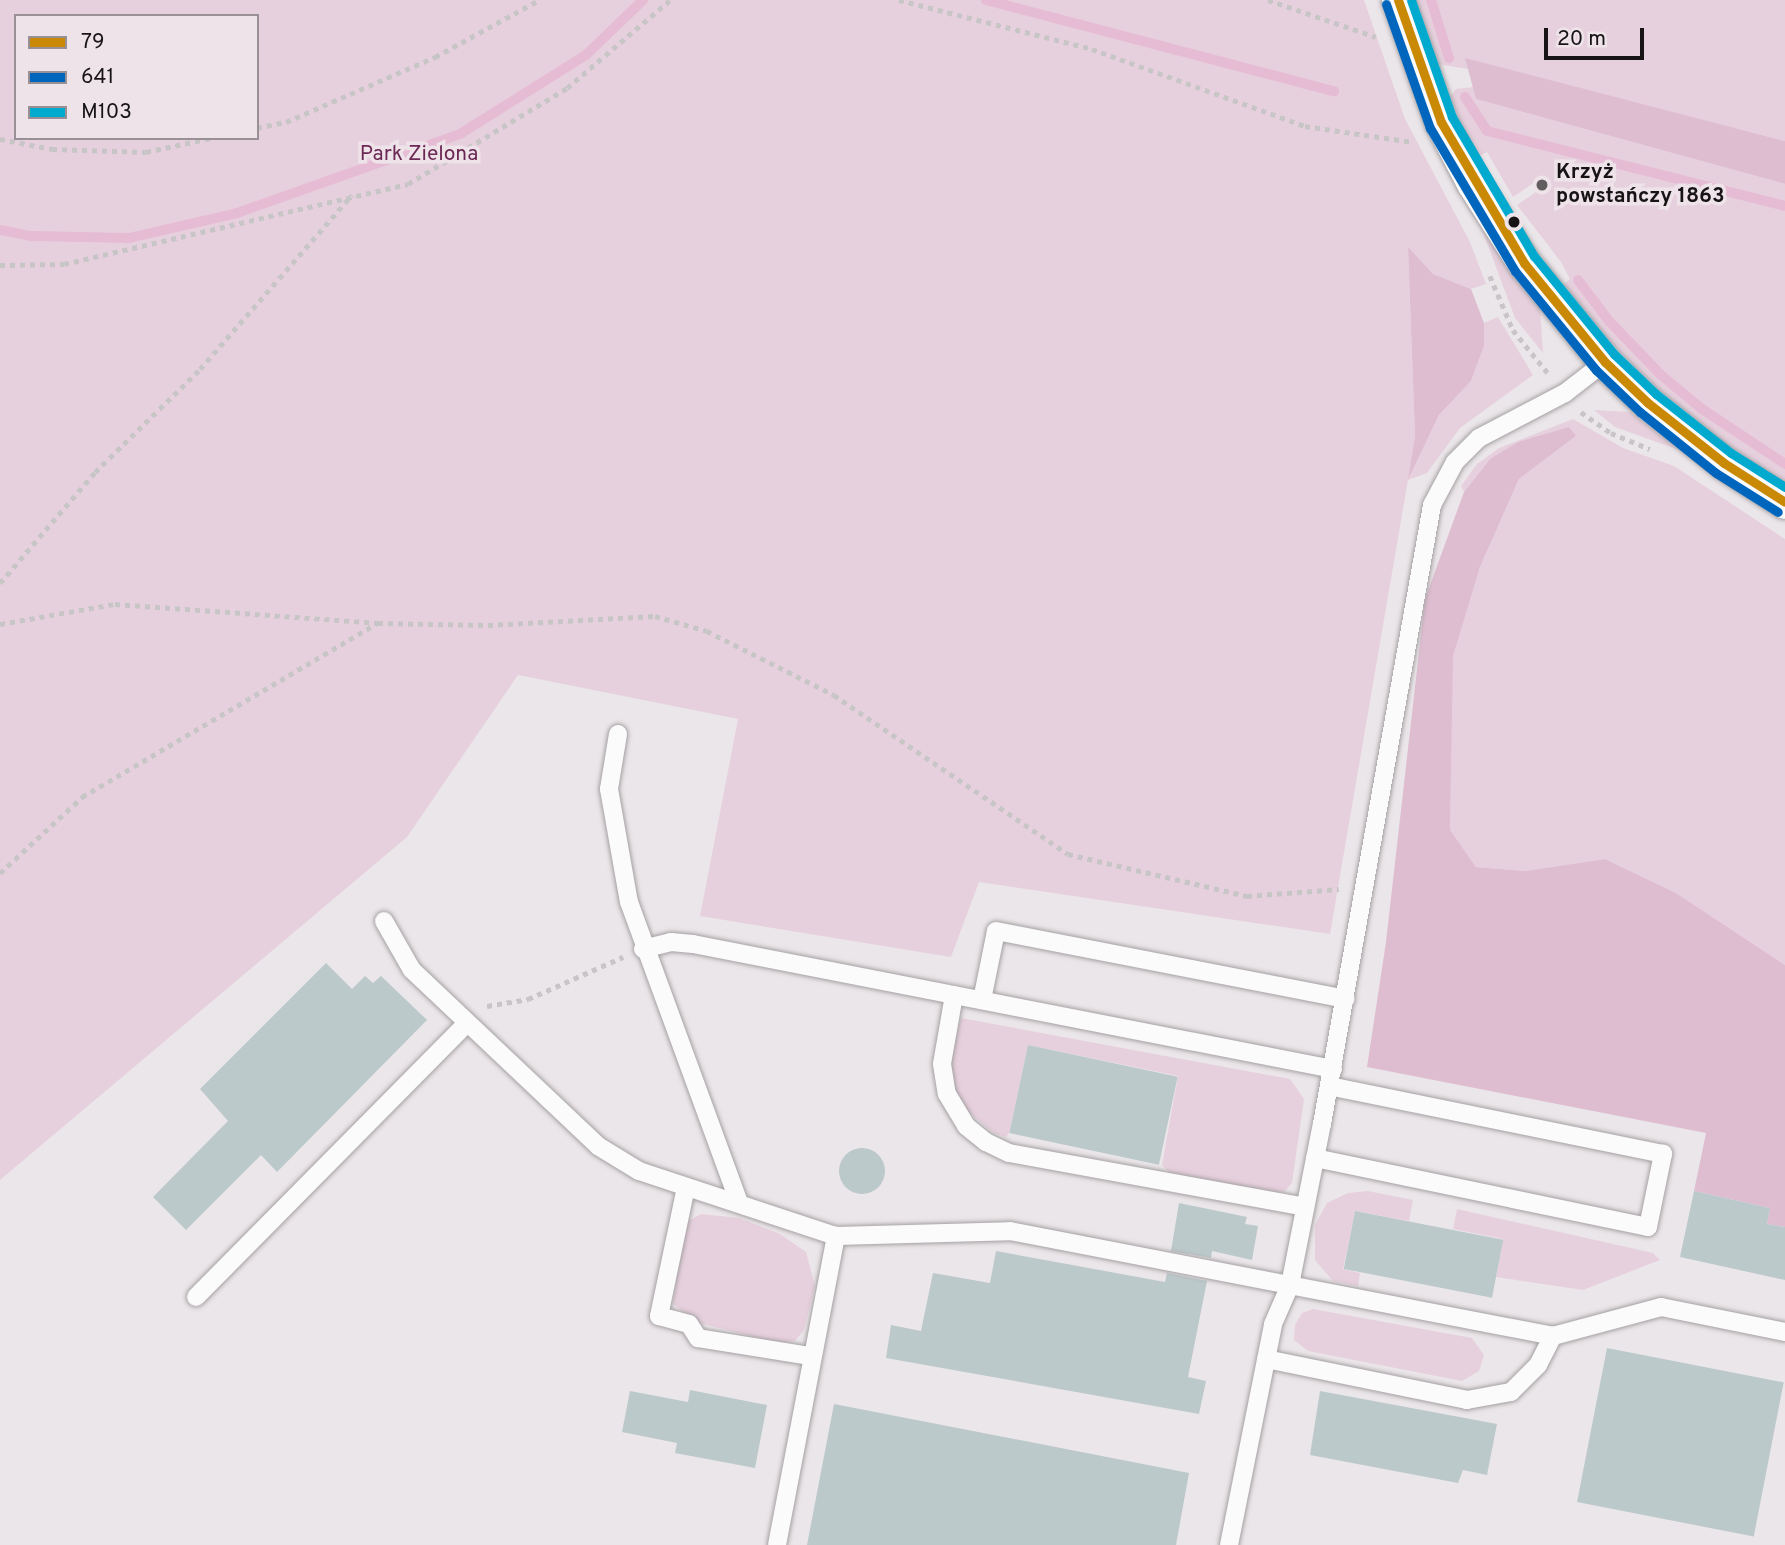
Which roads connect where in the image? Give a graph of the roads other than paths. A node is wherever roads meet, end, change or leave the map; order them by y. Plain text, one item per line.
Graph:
1 (1398, 0) edge
2 (1605, 362) junction
3 (1785, 502) edge
4 (618, 734) dead end
5 (384, 921) dead end
6 (643, 949) junction
7 (954, 995) junction
8 (1345, 999) junction
9 (982, 1000) junction
10 (467, 1023) junction
11 (1331, 1078) junction
12 (1315, 1158) junction
13 (686, 1187) junction
14 (739, 1202) junction
15 (1306, 1207) junction
16 (835, 1236) junction
17 (1290, 1284) junction
18 (196, 1297) dead end
19 (1785, 1332) edge
20 (1553, 1336) junction
21 (810, 1356) junction
22 (1266, 1359) junction
23 (778, 1545) edge
24 (1229, 1545) edge

1 - 2 street
2 - 3 street
2 - 8 lane
4 - 6 lane
5 - 10 lane
6 - 7 lane
6 - 14 lane
7 - 9 lane
7 - 15 lane
8 - 9 lane
8 - 11 lane
9 - 11 lane
10 - 13 lane
10 - 18 lane
11 - 12 lane
11 - 12 lane
12 - 15 lane
13 - 14 lane
13 - 21 lane
14 - 16 lane
15 - 17 lane
16 - 17 lane
16 - 21 lane
17 - 20 lane
17 - 22 lane
19 - 20 lane
20 - 22 lane
21 - 23 lane
22 - 24 lane

